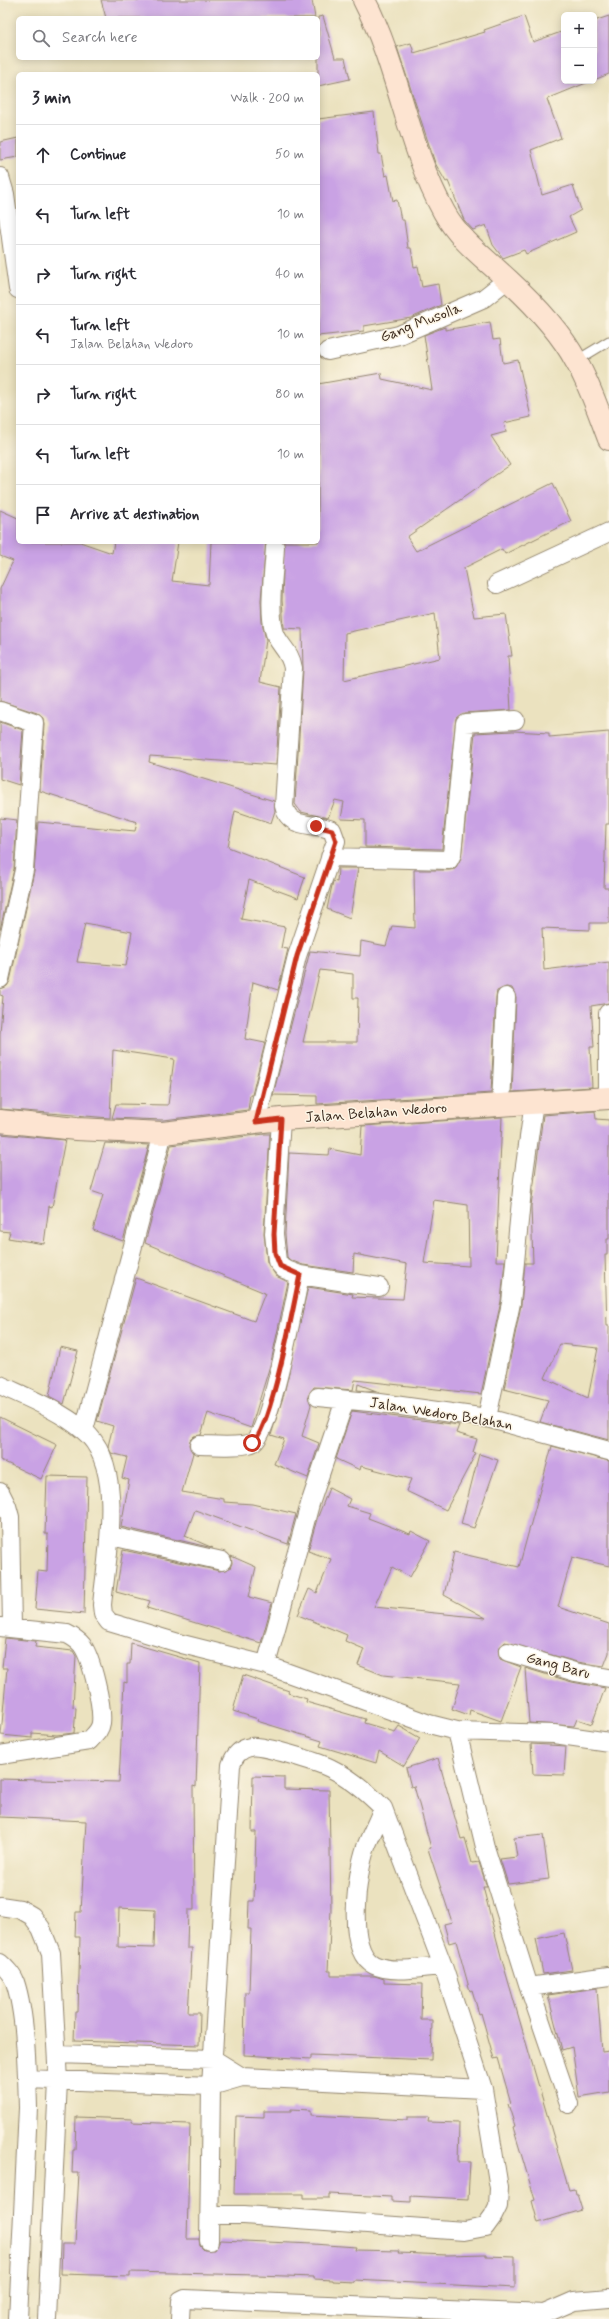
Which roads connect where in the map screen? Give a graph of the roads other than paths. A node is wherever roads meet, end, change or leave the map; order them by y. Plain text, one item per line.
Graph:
1 (364, 0) edge
2 (0, 177) edge
3 (16, 274) edge
4 (498, 288) junction
5 (609, 341) edge
6 (328, 351) dead end
7 (576, 361) junction
8 (609, 439) edge
9 (609, 532) edge
10 (275, 547) dead end
11 (497, 584) dead end
12 (0, 711) edge
13 (515, 720) dead end
14 (330, 857) junction
15 (0, 980) edge
16 (506, 997) dead end
17 (608, 1014) dead end
18 (609, 1098) edge
19 (534, 1102) junction
20 (501, 1104) junction
21 (281, 1119) junction
22 (0, 1121) edge
23 (256, 1122) junction
24 (163, 1133) junction
25 (300, 1275) junction
26 (379, 1287) dead end
27 (0, 1385) edge
28 (318, 1397) dead end
29 (345, 1400) junction
30 (487, 1418) junction
31 (84, 1430) junction
32 (199, 1445) dead end
33 (609, 1450) edge
34 (0, 1492) edge
35 (111, 1536) junction
36 (222, 1561) dead end
37 (6, 1627) edge
38 (508, 1652) dead end
39 (266, 1665) junction
40 (609, 1678) edge
41 (457, 1730) junction
42 (609, 1742) edge
43 (0, 1755) edge
44 (383, 1808) junction
45 (0, 1906) edge
46 (0, 1963) edge
47 (443, 1966) junction
48 (609, 1976) edge
49 (529, 1987) junction
50 (57, 2054) junction
51 (213, 2059) junction
52 (242, 2076) junction
53 (28, 2079) junction
54 (58, 2081) junction
55 (211, 2086) junction
56 (483, 2090) junction
57 (569, 2104) dead end
58 (210, 2215) junction
59 (209, 2241) dead end
60 (22, 2242) junction
61 (50, 2244) junction
62 (609, 2298) edge
63 (306, 2311) edge
64 (435, 2314) edge
65 (554, 2314) edge
66 (18, 2319) edge
67 (47, 2319) edge
68 (180, 2319) edge

1 - 4 street
2 - 3 street
4 - 6 street, Gang Musolla
4 - 7 street
5 - 7 lane
7 - 8 street
9 - 11 street
10 - 14 street
12 - 15 street
13 - 14 street
14 - 23 street
16 - 20 street
17 - 18 street
18 - 19 street, Jalan Belahan Wedoro
19 - 20 street, Jalan Belahan Wedoro
19 - 30 street
20 - 21 street, Jalan Belahan Wedoro
21 - 23 street, Jalan Belahan Wedoro
21 - 25 street
22 - 24 street, Jalan Belahan Wedoro
23 - 24 street, Jalan Belahan Wedoro
24 - 31 street
25 - 26 street
25 - 32 street
27 - 31 street
28 - 29 street, Jalan Wedoro Belahan
29 - 30 street, Jalan Wedoro Belahan
29 - 39 street
30 - 33 street, Jalan Wedoro Belahan
31 - 35 street
34 - 37 street
35 - 36 street
35 - 39 street
37 - 43 street
38 - 40 street, Gang Baru
39 - 41 street
41 - 42 street
41 - 49 street
44 - 47 street
44 - 47 street
44 - 51 street
45 - 50 street
46 - 53 street
47 - 56 street
48 - 49 street
49 - 57 street
50 - 51 street
50 - 54 street
51 - 52 street
51 - 55 street
52 - 55 street
52 - 56 street
53 - 54 street
53 - 60 street
54 - 55 street
54 - 61 street
55 - 58 street
56 - 58 street
58 - 59 street
60 - 61 street
60 - 66 street
61 - 67 street
62 - 65 street
63 - 64 street
63 - 68 street
64 - 65 street

